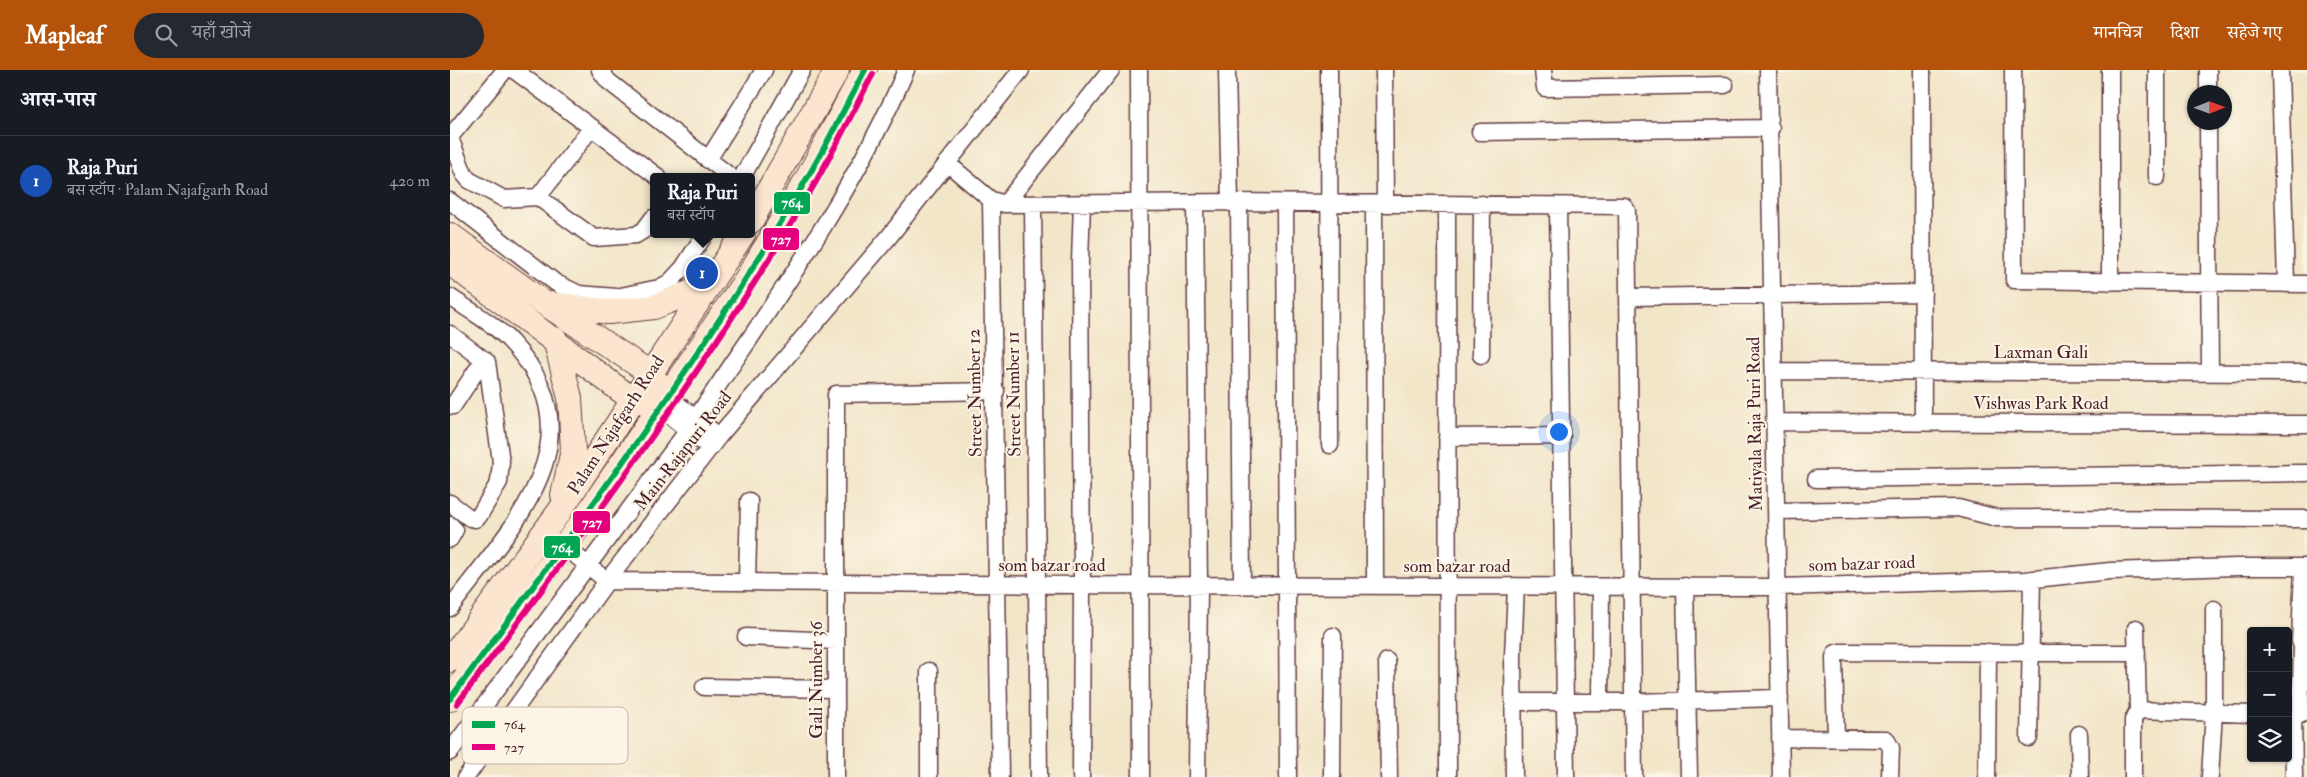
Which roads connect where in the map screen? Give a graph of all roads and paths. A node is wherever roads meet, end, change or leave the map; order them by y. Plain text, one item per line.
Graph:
1 (505, 70) edge
2 (514, 70) edge
3 (600, 70) edge
4 (764, 70) edge
5 (802, 70) edge
6 (837, 70) edge
7 (865, 70) edge
8 (906, 70) edge
9 (1021, 70) edge
10 (1111, 70) edge
11 (1139, 70) edge
12 (1228, 70) edge
13 (1329, 70) edge
14 (1384, 70) edge
15 (1543, 70) edge
16 (1768, 70) edge
17 (1922, 70) edge
18 (2013, 70) edge
19 (2110, 70) edge
20 (2157, 70) edge
21 (2208, 70) edge
22 (2280, 70) edge
23 (1725, 85) dead end
24 (2208, 85) edge
25 (592, 127) junction
26 (1770, 128) junction
27 (2208, 130) edge
28 (1480, 132) dead end
29 (450, 137) edge
30 (708, 160) junction
31 (947, 162) junction
32 (653, 173) edge
33 (726, 173) edge
34 (744, 173) edge
35 (2158, 177) dead end
36 (538, 197) junction
37 (450, 201) edge
38 (998, 202) junction
39 (1082, 203) junction
40 (1138, 203) junction
41 (1195, 203) junction
42 (1235, 203) junction
43 (1285, 203) junction
44 (1328, 203) junction
45 (1033, 204) junction
46 (1379, 204) junction
47 (1447, 204) junction
48 (1482, 204) junction
49 (1558, 206) junction
50 (755, 213) edge
51 (650, 222) edge
52 (450, 235) edge
53 (702, 238) edge
54 (740, 238) edge
55 (450, 263) edge
56 (2110, 282) junction
57 (2208, 283) junction
58 (2286, 284) junction
59 (2307, 284) edge
60 (707, 286) junction
61 (1923, 293) junction
62 (1773, 294) junction
63 (450, 297) edge
64 (1628, 297) junction
65 (544, 303) junction
66 (450, 334) edge
67 (555, 339) junction
68 (1481, 355) dead end
69 (484, 360) junction
70 (1774, 371) junction
71 (1923, 371) junction
72 (2210, 372) junction
73 (2307, 372) edge
74 (650, 373) junction
75 (996, 391) junction
76 (632, 399) junction
77 (663, 401) junction
78 (454, 406) dead end
79 (1775, 422) junction
80 (1923, 422) junction
81 (692, 424) junction
82 (2307, 424) edge
83 (1562, 436) junction
84 (1447, 437) junction
85 (714, 442) junction
86 (1330, 445) dead end
87 (2307, 472) edge
88 (1816, 479) dead end
89 (749, 501) dead end
90 (450, 503) edge
91 (1776, 511) junction
92 (559, 512) junction
93 (2307, 519) edge
94 (450, 525) edge
95 (450, 539) edge
96 (564, 546) junction
97 (588, 566) junction
98 (2305, 567) edge
99 (2032, 579) junction
100 (607, 581) junction
101 (747, 582) junction
102 (836, 583) junction
103 (998, 585) junction
104 (1037, 585) junction
105 (1082, 585) junction
106 (1141, 585) junction
107 (1199, 586) junction
108 (1242, 586) junction
109 (1287, 586) junction
110 (1375, 586) junction
111 (1448, 586) junction
112 (1516, 586) junction
113 (1565, 586) junction
114 (1601, 586) junction
115 (1632, 586) junction
116 (1685, 586) junction
117 (1778, 586) junction
118 (450, 608) edge
119 (2214, 609) dead end
120 (2136, 628) dead end
121 (1333, 636) dead end
122 (746, 637) dead end
123 (836, 641) junction
124 (2304, 647) edge
125 (2030, 651) junction
126 (1988, 652) junction
127 (2136, 652) junction
128 (450, 660) edge
129 (1387, 661) dead end
130 (929, 671) dead end
131 (704, 686) dead end
132 (836, 689) junction
133 (1780, 698) junction
134 (450, 699) edge
135 (1566, 701) junction
136 (1600, 701) junction
137 (1688, 701) junction
138 (1513, 702) junction
139 (1633, 702) junction
140 (483, 707) edge
141 (518, 707) edge
142 (2138, 710) junction
143 (2214, 712) junction
144 (2247, 714) edge
145 (2297, 715) edge
146 (2079, 734) dead end
147 (462, 736) edge
148 (1780, 738) junction
149 (1836, 738) junction
150 (2029, 738) dead end
151 (450, 752) edge
152 (836, 777) edge
153 (930, 777) edge
154 (1000, 777) edge
155 (1039, 777) edge
156 (1081, 777) edge
157 (1141, 777) edge
158 (1197, 777) edge
159 (1288, 777) edge
160 (1332, 777) edge
161 (1389, 777) edge
162 (1448, 777) edge
163 (1514, 777) edge
164 (1566, 777) edge
165 (1634, 777) edge
166 (1689, 777) edge
167 (1780, 777) edge
168 (1890, 777) edge
169 (1987, 777) edge
170 (2080, 777) edge
171 (2133, 777) edge
172 (2210, 777) edge
173 (2294, 777) edge

1 - 29 street
2 - 25 street
3 - 30 street
4 - 30 street
5 - 34 street
6 - 50 main road
7 - 77 main road, Palam Najafgarh Road
8 - 81 street
9 - 31 street, Main Rajapuri Road
10 - 38 street
11 - 40 street
12 - 42 street
13 - 44 street
14 - 46 street
15 - 23 street
16 - 26 street, Matiyala Raja Puri Road
17 - 61 street
18 - 56 street
19 - 56 street
20 - 35 street
21 - 24 street
22 - 58 street
25 - 32 street
25 - 36 street
26 - 28 street
26 - 62 street, Matiyala Raja Puri Road
27 - 57 street
29 - 36 street
30 - 33 street
31 - 38 street
31 - 85 street, Main Rajapuri Road
36 - 51 street
37 - 53 street
38 - 45 street
38 - 75 street, Street Number 12
39 - 40 street
39 - 45 street
39 - 105 street
40 - 41 street
40 - 106 street
41 - 42 street
41 - 107 street
42 - 43 street
42 - 108 street
43 - 44 street
43 - 109 street
44 - 46 street
44 - 86 street
45 - 104 street, Street Number 11
46 - 47 street
46 - 110 street
47 - 48 street
47 - 84 street
48 - 49 street
48 - 68 street
49 - 64 street
49 - 83 street
52 - 65 main road
54 - 60 main road, Palam Najafgarh Road
55 - 67 main road
56 - 57 street
57 - 58 street
57 - 72 street
58 - 59 street
60 - 65 main road
60 - 74 main road, Palam Najafgarh Road
61 - 62 street
61 - 71 street
62 - 64 street
62 - 70 street, Matiyala Raja Puri Road
63 - 118 street
64 - 115 street
65 - 74 main road
66 - 69 street
67 - 76 main road
67 - 92 main road
69 - 78 street
69 - 90 street
70 - 71 street, Laxman Gali
70 - 79 street, Matiyala Raja Puri Road
71 - 72 street, Laxman Gali
71 - 80 street
72 - 73 street, Laxman Gali
74 - 76 main road, Palam Najafgarh Road
74 - 77 main road
75 - 102 street, Gali Number 36
75 - 103 street, Street Number 12
76 - 77 main road
76 - 92 main road, Palam Najafgarh Road
77 - 81 street
77 - 96 main road, Palam Najafgarh Road
79 - 80 street, Vishwas Park Road
79 - 91 street, Matiyala Raja Puri Road
80 - 82 street, Vishwas Park Road
81 - 85 street
81 - 97 street
83 - 84 street
83 - 113 street
84 - 111 street
85 - 100 street, Main Rajapuri Road
87 - 88 street
89 - 101 street
91 - 93 street
91 - 117 street, Matiyala Raja Puri Road
92 - 128 main road, Palam Najafgarh Road
94 - 95 street
96 - 97 street
96 - 134 main road, Palam Najafgarh Road
97 - 100 street
97 - 140 street
98 - 99 street, som bazar road
98 - 124 street
99 - 117 street, som bazar road
99 - 125 street
100 - 101 street, som bazar road
100 - 141 street, Main Rajapuri Road
101 - 102 street, som bazar road
102 - 103 street, som bazar road
102 - 123 street, Gali Number 36
103 - 104 street, som bazar road
103 - 154 street, Street Number 12
104 - 105 street, som bazar road
104 - 155 street, Street Number 11
105 - 106 street, som bazar road
105 - 156 street
106 - 107 street, som bazar road
106 - 157 street
107 - 108 street, som bazar road
107 - 158 street
108 - 109 street, som bazar road
109 - 110 street, som bazar road
109 - 159 street
110 - 111 street, som bazar road
111 - 112 street, som bazar road
111 - 162 street
112 - 113 street, som bazar road
112 - 138 street
113 - 114 street, som bazar road
113 - 135 street
114 - 115 street, som bazar road
114 - 136 street
115 - 116 street, som bazar road
115 - 139 street
116 - 117 street, som bazar road
116 - 137 street
117 - 133 street, Matiyala Raja Puri Road
119 - 143 street
120 - 127 street
121 - 160 street
122 - 123 street
123 - 132 street, Gali Number 36
124 - 145 street
125 - 126 street
125 - 127 street
125 - 150 street
126 - 149 street
126 - 169 street
127 - 142 street
129 - 161 street
130 - 153 street
131 - 132 street
132 - 152 street, Gali Number 36
133 - 137 street
133 - 148 street, Matiyala Raja Puri Road
135 - 136 street
135 - 138 street
135 - 164 street
136 - 139 street
137 - 139 street
137 - 166 street
138 - 163 street
139 - 165 street
142 - 143 street
142 - 171 street
143 - 144 street
143 - 172 street
145 - 173 street
146 - 170 street
147 - 151 street
148 - 149 street
148 - 167 street, Matiyala Raja Puri Road
149 - 168 street

